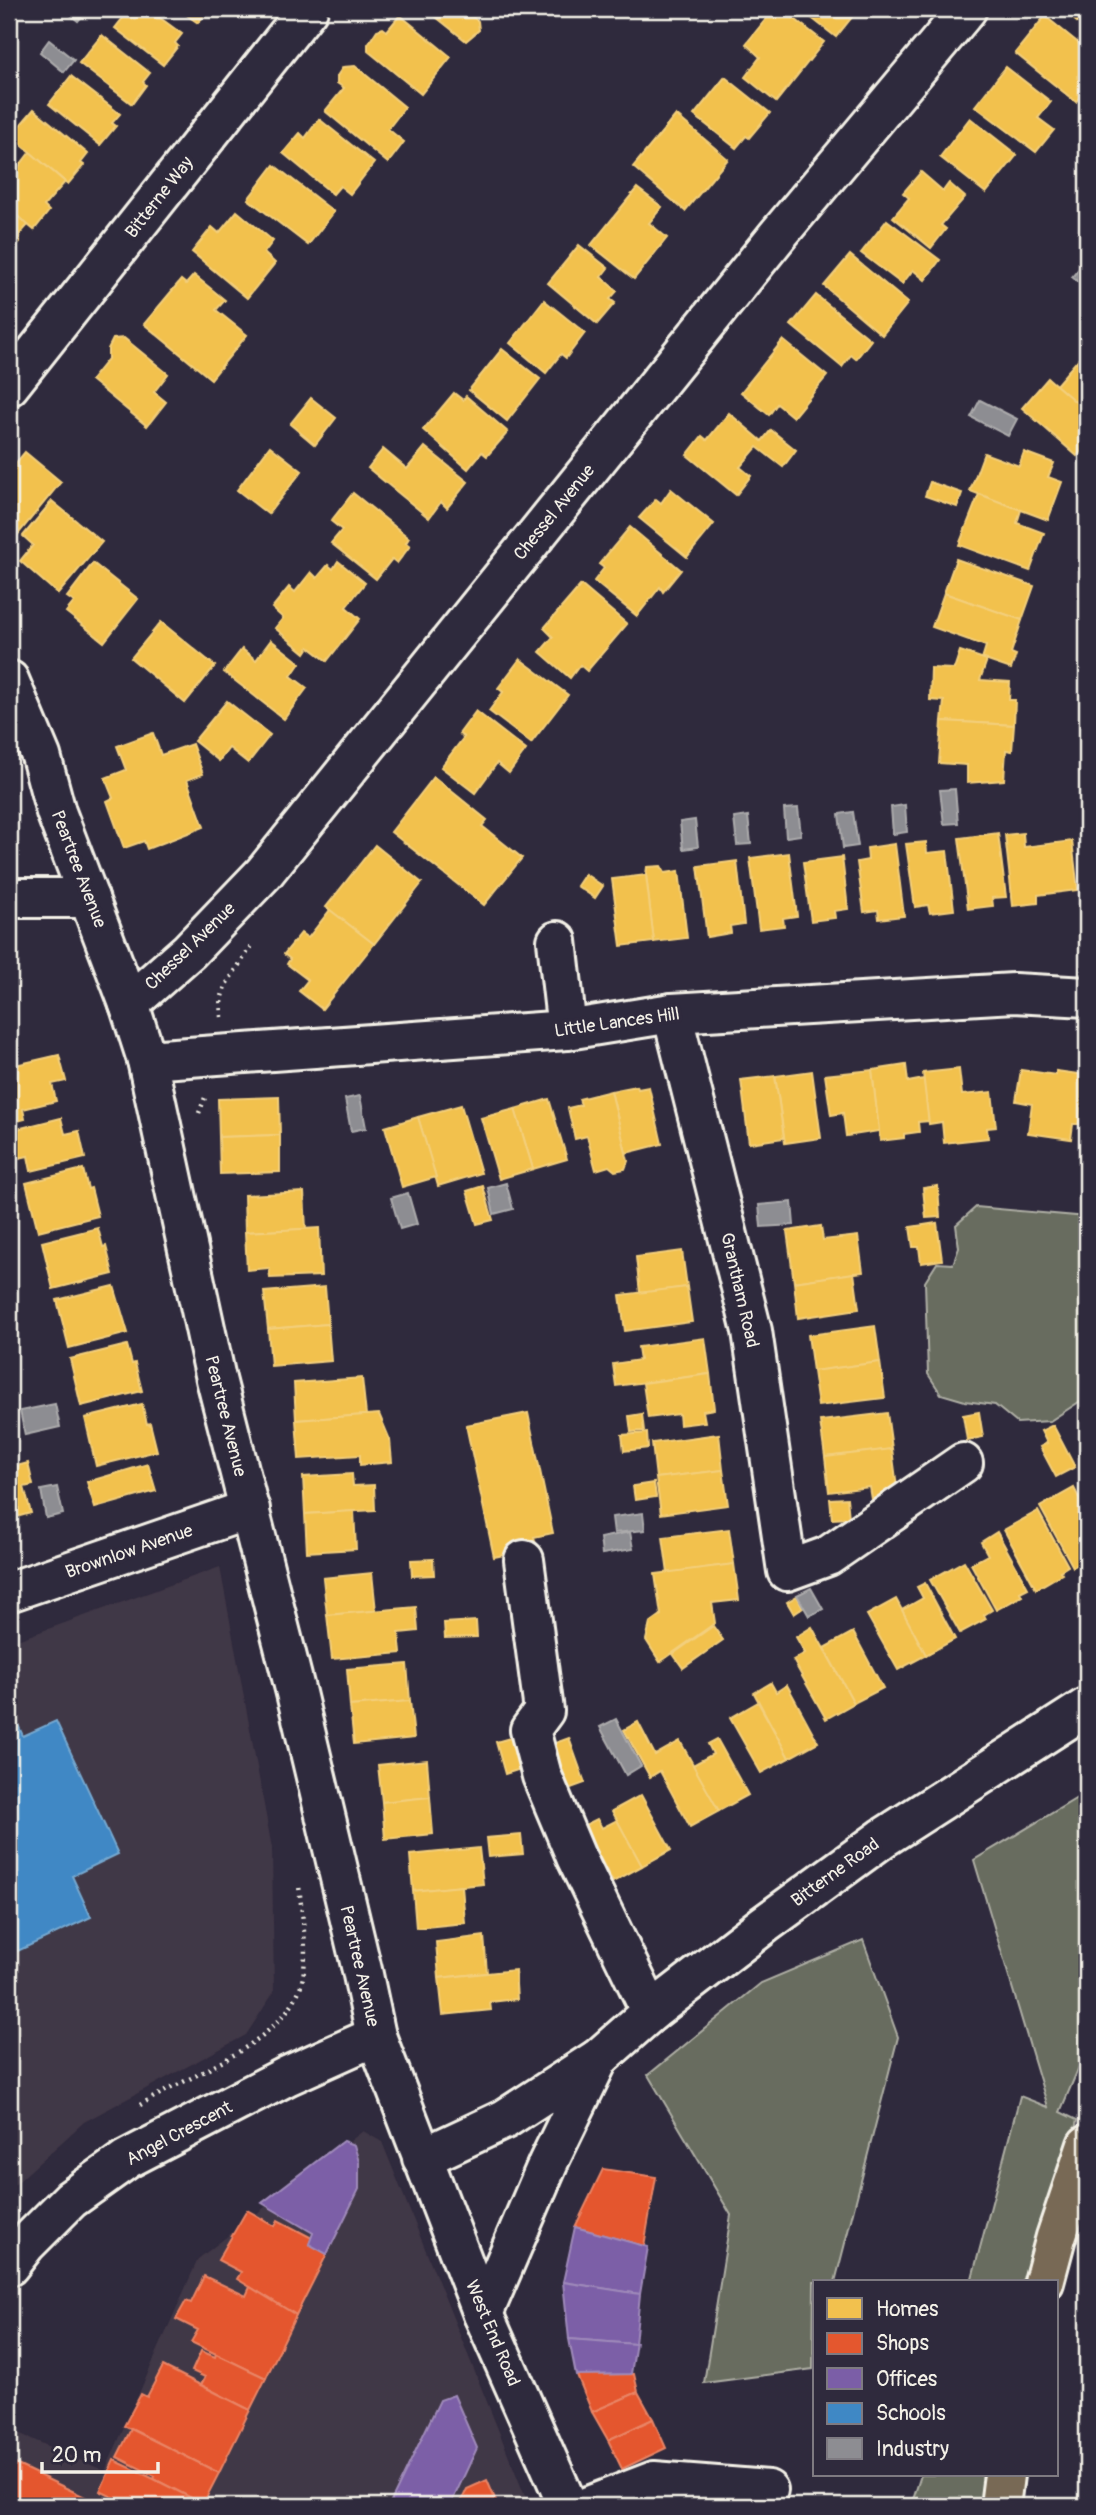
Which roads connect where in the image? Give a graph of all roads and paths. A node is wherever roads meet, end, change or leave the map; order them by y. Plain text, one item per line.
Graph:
1 (309, 9) edge
2 (967, 9) edge
3 (9, 386) edge
4 (9, 680) edge
5 (9, 898) edge
6 (89, 898) junction
7 (557, 942) dead end
8 (1087, 997) edge
9 (129, 1004) junction
10 (672, 1013) junction
11 (567, 1030) junction
12 (147, 1060) junction
13 (963, 1463) dead end
14 (250, 1509) junction
15 (524, 1560) dead end
16 (9, 1592) edge
17 (1087, 1707) edge
18 (298, 1878) dead end
19 (652, 2012) junction
20 (376, 2036) junction
21 (599, 2058) junction
22 (129, 2111) dead end
23 (1087, 2145) edge
24 (422, 2158) junction
25 (9, 2266) edge
26 (1045, 2280) edge
27 (483, 2314) junction
28 (1004, 2476) edge
29 (768, 2490) dead end
30 (568, 2506) edge
31 (589, 2506) edge
32 (1000, 2506) edge

1 - 3 street, Bitterne Way
2 - 9 street, Chessel Avenue
4 - 6 street, Peartree Avenue
5 - 6 street
6 - 9 street, Peartree Avenue
7 - 11 street
8 - 10 street, Little Lances Hill
9 - 12 street, Peartree Avenue
10 - 11 street, Little Lances Hill
10 - 13 street, Grantham Road
11 - 12 street, Little Lances Hill
12 - 14 street, Peartree Avenue
14 - 16 street, Brownlow Avenue
14 - 20 street, Peartree Avenue
15 - 19 street
17 - 19 street, Bitterne Road
18 - 22 path
19 - 21 street, Bitterne Road
20 - 24 street, Peartree Avenue
20 - 25 street, Angel Crescent
21 - 24 street, Bitterne Road
21 - 27 street, Bitterne Road
23 - 26 main road
24 - 27 street, West End Road
27 - 30 street, West End Road
28 - 32 main road
29 - 31 street

